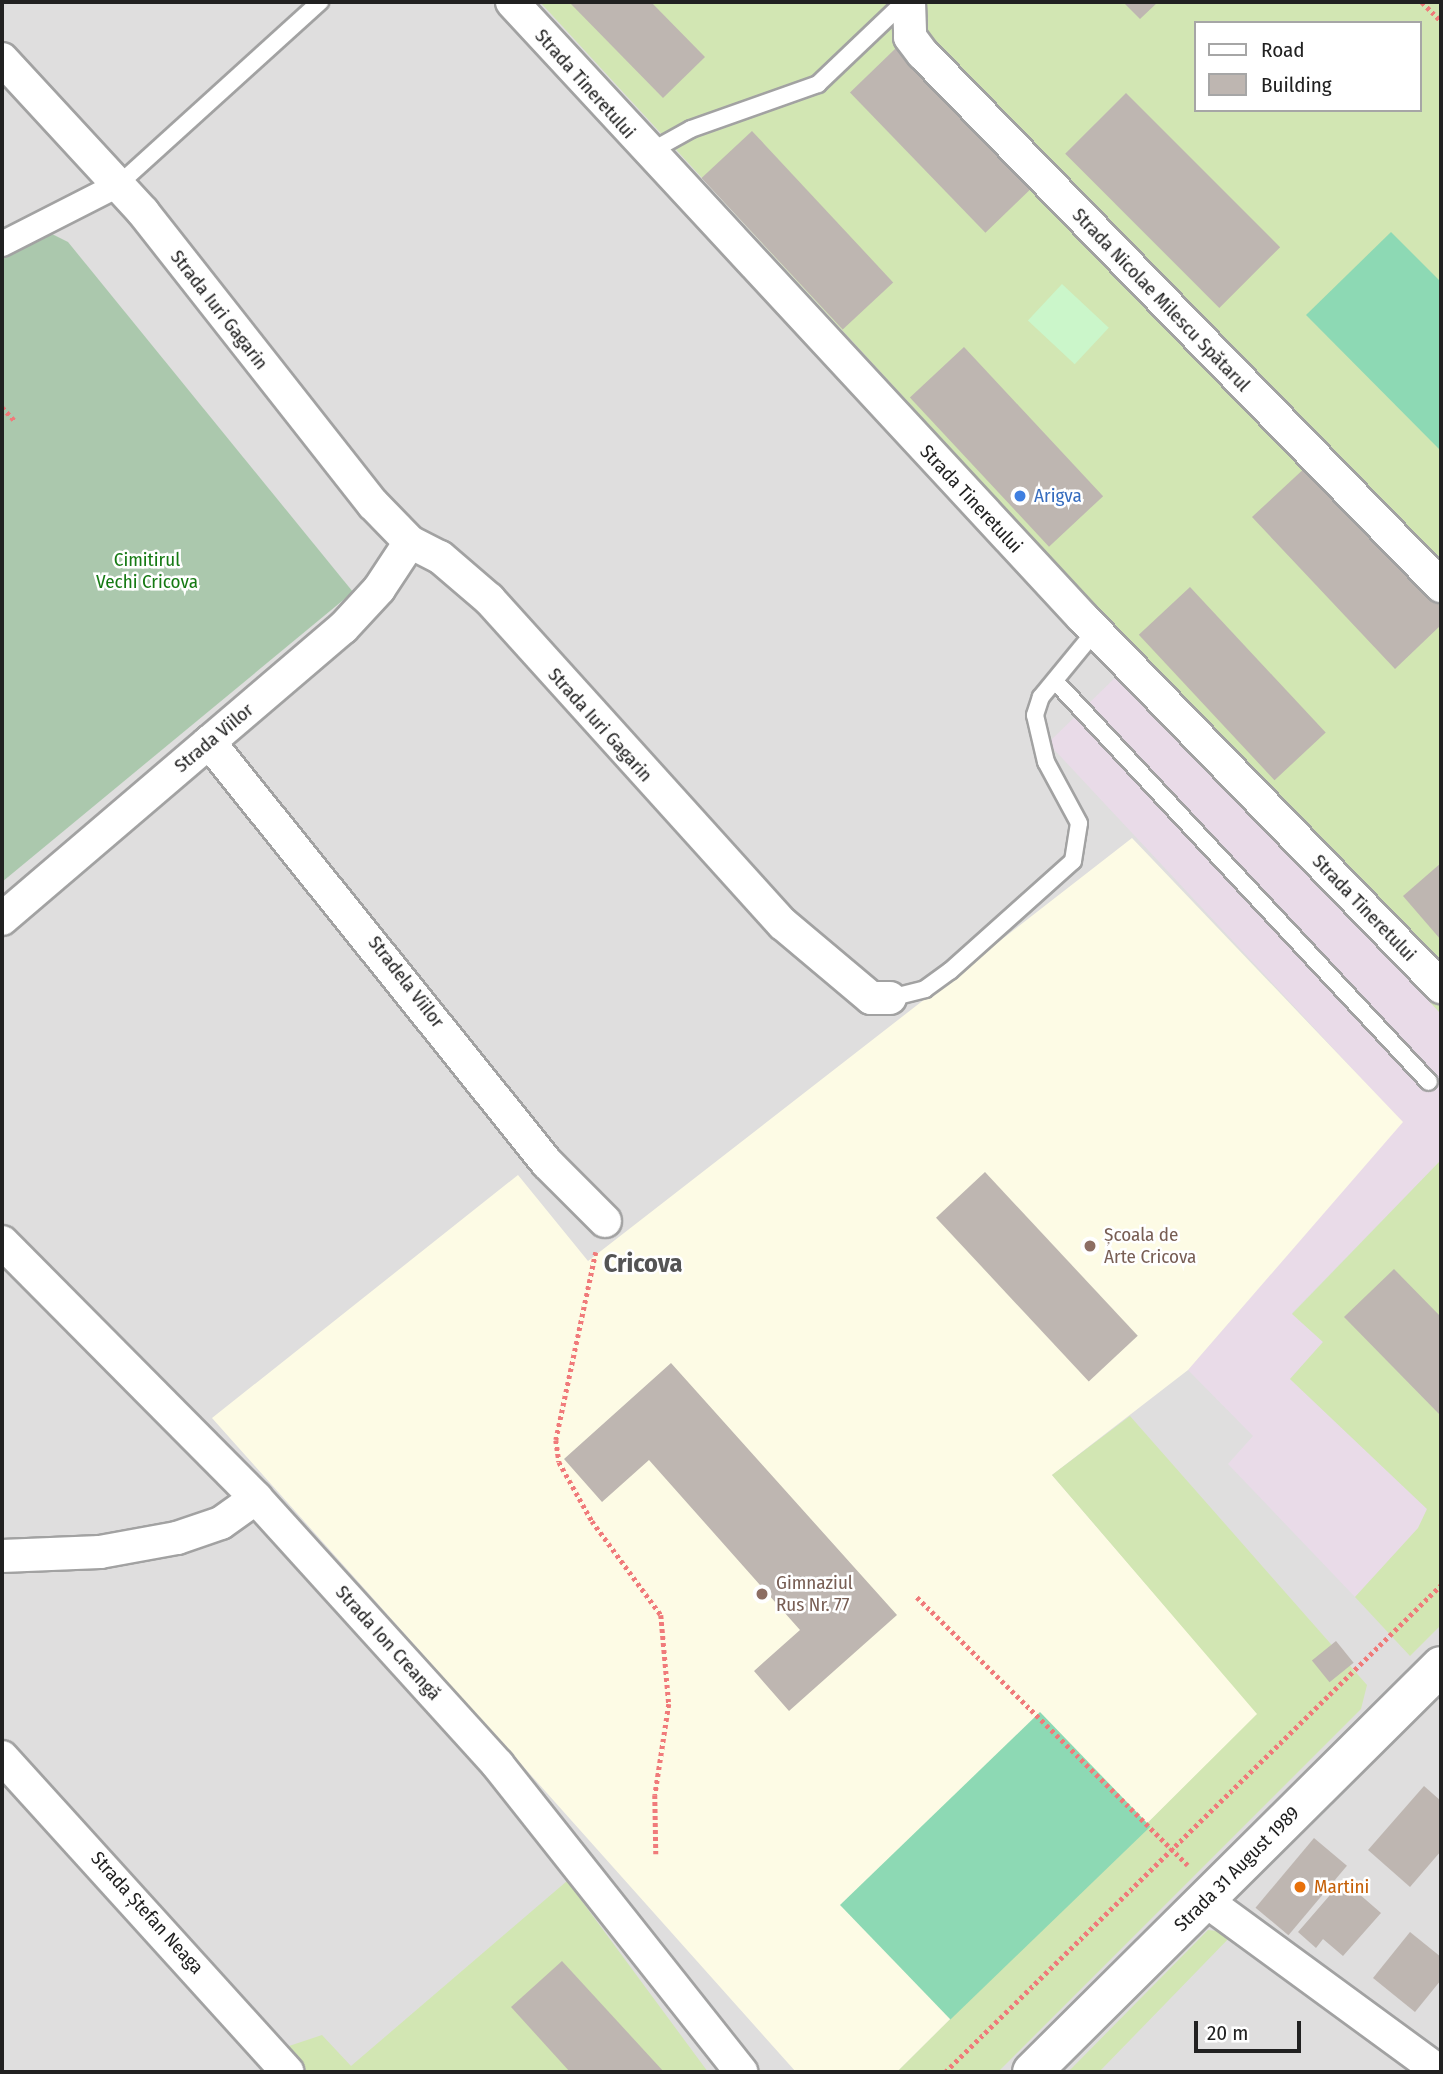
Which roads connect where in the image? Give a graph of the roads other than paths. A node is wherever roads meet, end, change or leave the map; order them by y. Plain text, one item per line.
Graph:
1 (320, 2) edge
2 (512, 2) edge
3 (904, 2) edge
4 (909, 2) edge
5 (2, 59) edge
6 (646, 154) junction
7 (118, 185) junction
8 (2, 244) edge
9 (410, 541) junction
10 (1441, 586) edge
11 (1097, 630) junction
12 (1055, 681) junction
13 (209, 742) junction
14 (2, 919) edge
15 (1441, 987) edge
16 (890, 998) joint
17 (1429, 1082) dead end
18 (605, 1221) road end
19 (2, 1242) edge
20 (256, 1497) junction
21 (2, 1556) edge
22 (1441, 1665) edge
23 (2, 1757) edge
24 (1210, 1895) junction
25 (288, 2072) edge
26 (741, 2072) edge
27 (1032, 2072) edge
28 (1440, 2072) edge

1 - 7 lane
2 - 6 street, Strada Tineretului
3 - 6 lane
4 - 10 street, Strada Nicolae Milescu Spătarul
5 - 7 street, Strada Iuri Gagarin
6 - 11 street, Strada Tineretului
7 - 8 street
7 - 9 street, Strada Iuri Gagarin
9 - 13 street, Strada Viilor
9 - 16 street, Strada Iuri Gagarin
11 - 12 lane, Strada Iuri Gagarin
11 - 15 street, Strada Tineretului
12 - 16 lane, Strada Iuri Gagarin
12 - 17 lane
13 - 14 street, Strada Viilor
13 - 18 street, Stradela Viilor
19 - 20 street, Strada Ion Creangă
20 - 21 street
20 - 26 street, Strada Ion Creangă
22 - 24 street, Strada 31 August 1989
23 - 25 street, Strada Ștefan Neaga
24 - 27 street, Strada 31 August 1989
24 - 28 street

